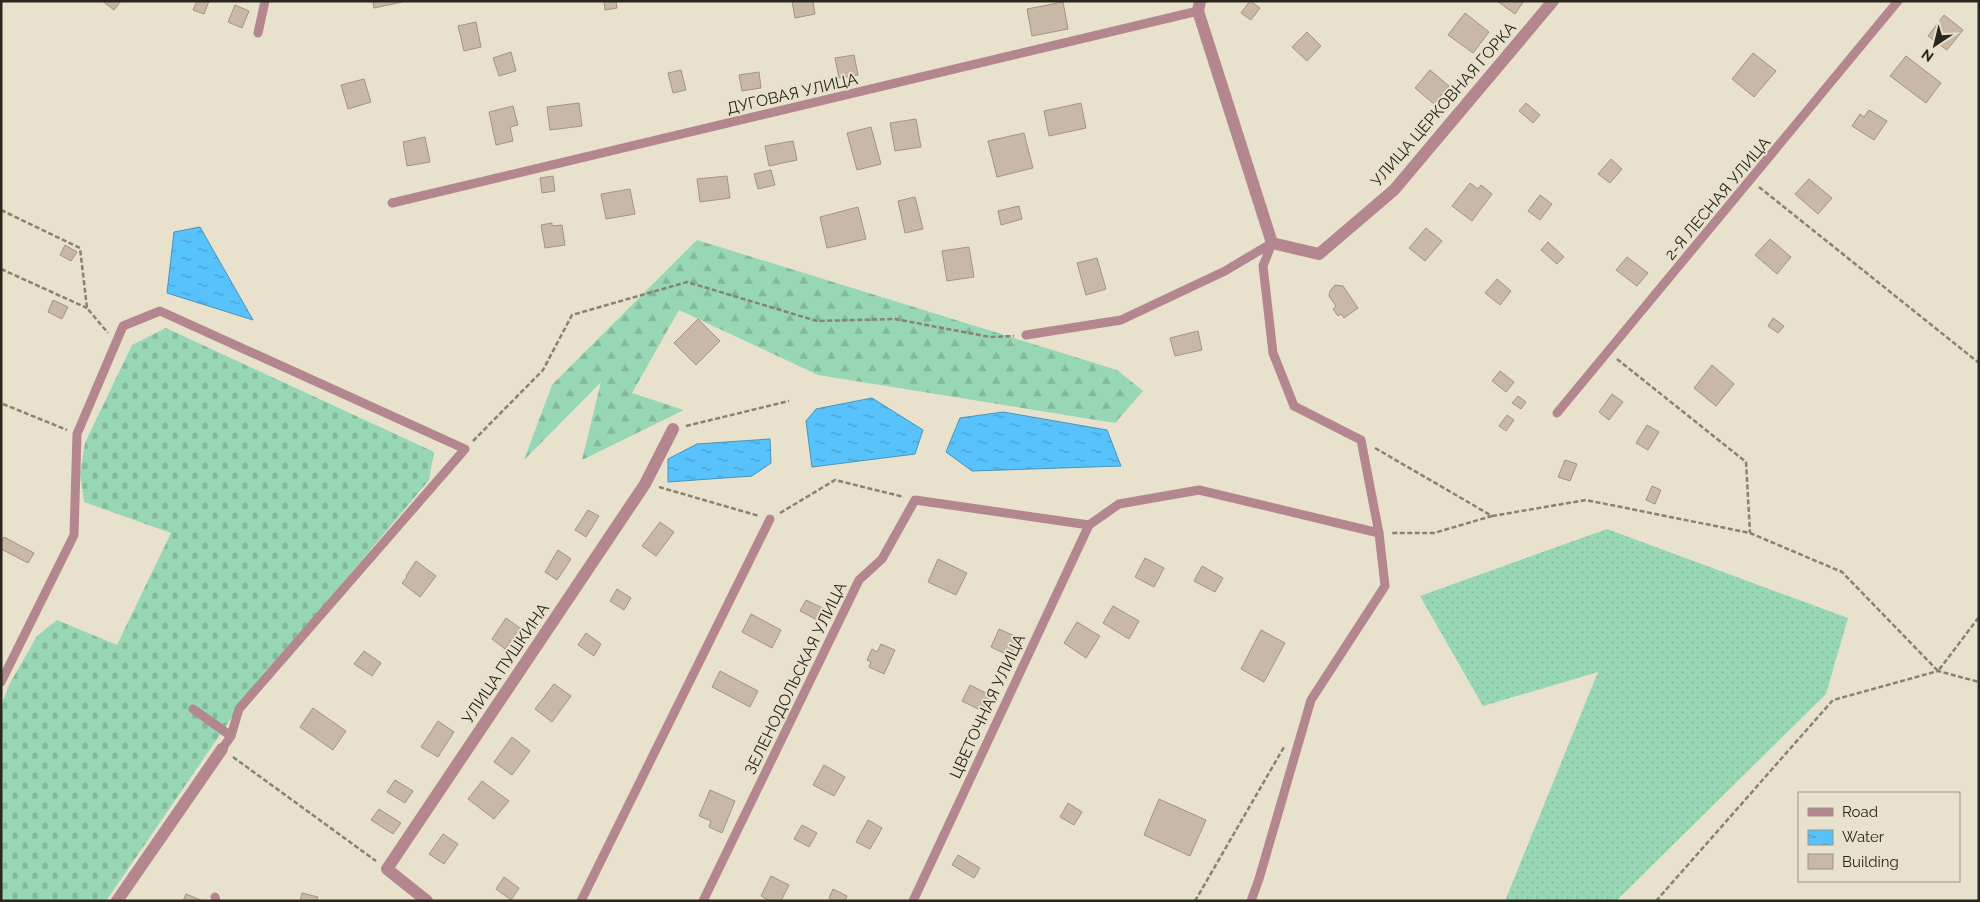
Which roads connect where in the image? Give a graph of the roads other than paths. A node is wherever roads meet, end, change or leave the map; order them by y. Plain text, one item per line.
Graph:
1 (265, 1) edge
2 (1553, 1) edge
3 (1898, 1) edge
4 (1199, 6) edge
5 (258, 33) dead end
6 (392, 203) dead end
7 (1272, 243) junction
8 (1026, 335) road end
9 (1557, 413) dead end
10 (673, 429) road end
11 (770, 518) road end
12 (1089, 525) junction
13 (1379, 533) junction
14 (1, 682) edge
15 (193, 709) dead end
16 (231, 736) junction
17 (222, 749) joint
18 (117, 901) edge
19 (427, 901) edge
20 (581, 901) edge
21 (703, 901) edge
22 (913, 901) edge
23 (1251, 901) edge

1 - 5 lane
2 - 7 street, УЛИЦА ЦЕРКОВНАЯ ГОРКА
3 - 9 lane, 2-Я ЛЕСНАЯ УЛИЦА
4 - 6 lane, ДУГОВАЯ УЛИЦА
4 - 7 street
7 - 8 lane
7 - 13 lane
10 - 19 street, УЛИЦА ПУШКИНА
11 - 20 lane
12 - 13 lane
12 - 21 lane, ЗЕЛЕНОДОЛЬСКАЯ УЛИЦА
12 - 22 lane, ЦВЕТОЧНАЯ УЛИЦА
13 - 23 lane
14 - 16 lane
15 - 16 lane
16 - 17 lane
17 - 18 street

